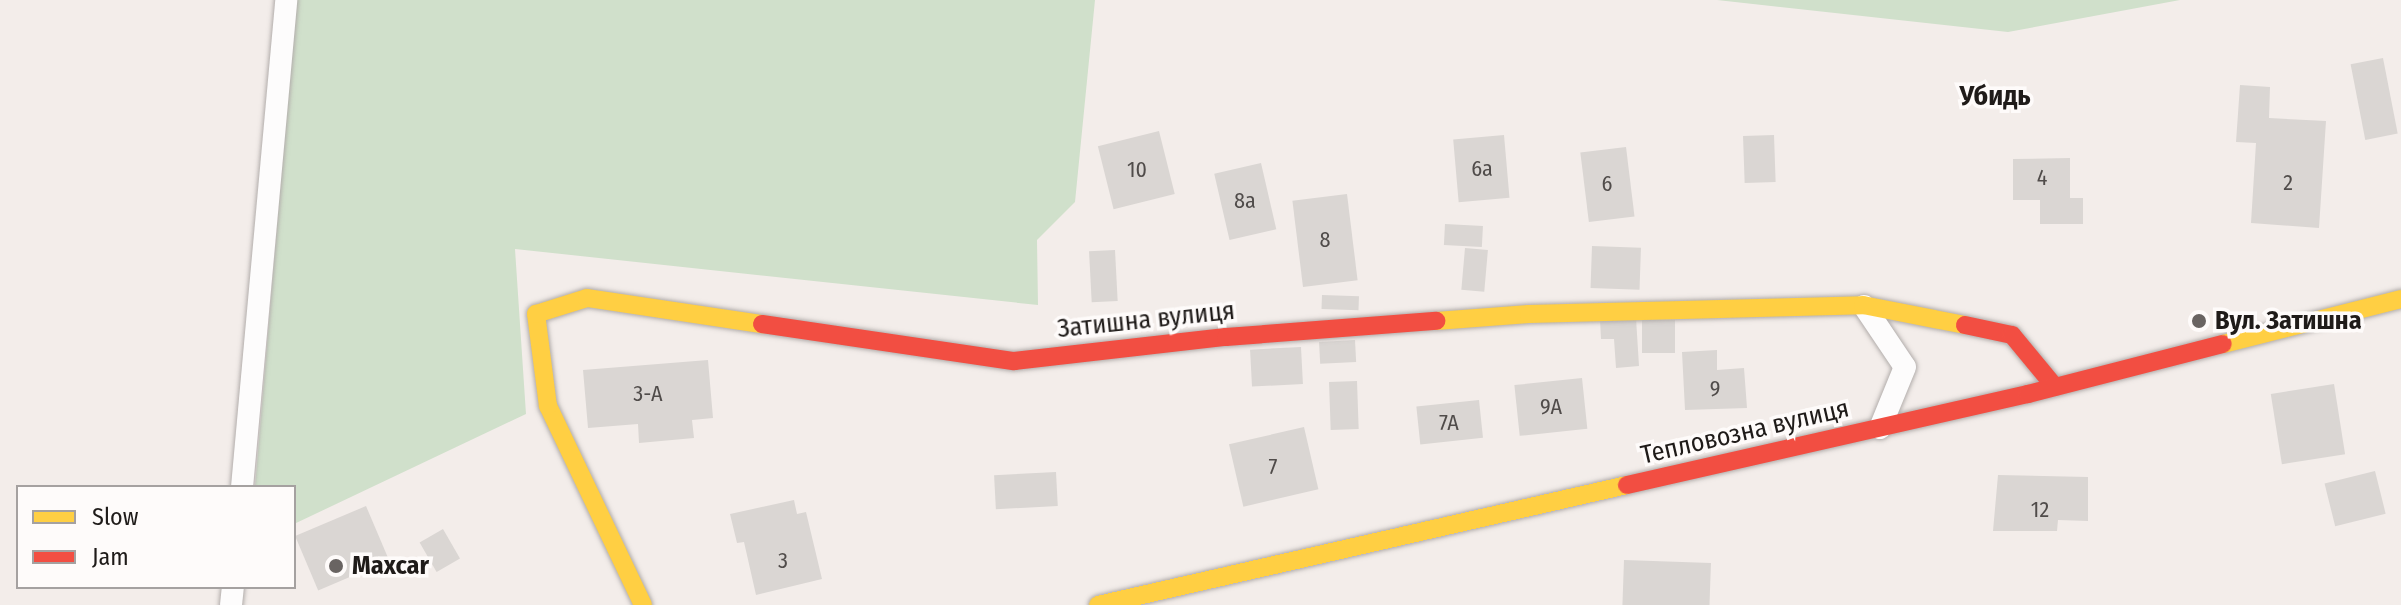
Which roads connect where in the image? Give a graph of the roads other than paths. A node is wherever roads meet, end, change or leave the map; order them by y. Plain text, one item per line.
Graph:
1 (286, 0) edge
2 (2401, 299) edge
3 (1863, 305) junction
4 (2055, 387) junction
5 (1880, 428) junction
6 (242, 485) edge
7 (643, 605) edge
8 (1098, 605) edge

1 - 6 lane
2 - 4 street, Тепловозна вулиця
3 - 4 street, Затишна вулиця
3 - 5 lane
3 - 7 street, Затишна вулиця
4 - 5 street, Тепловозна вулиця
5 - 8 street, Тепловозна вулиця

